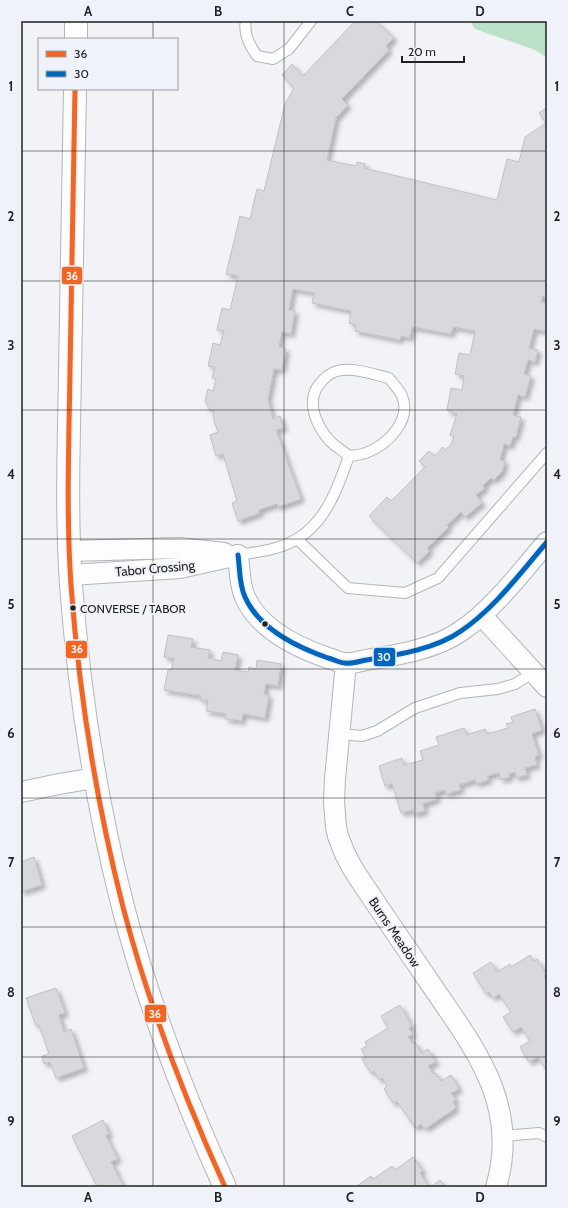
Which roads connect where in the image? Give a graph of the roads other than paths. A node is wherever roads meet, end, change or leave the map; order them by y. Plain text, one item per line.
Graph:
1 (76, 21) edge
2 (246, 21) edge
3 (311, 21) edge
4 (76, 38) edge
5 (75, 90) edge
6 (547, 453) edge
7 (349, 456) junction
8 (297, 539) junction
9 (547, 542) edge
10 (70, 551) junction
11 (238, 555) junction
12 (71, 575) junction
13 (482, 616) junction
14 (346, 663) junction
15 (534, 672) junction
16 (547, 687) edge
17 (340, 734) junction
18 (95, 778) junction
19 (21, 792) edge
20 (503, 1136) junction
21 (547, 1137) edge
22 (225, 1187) edge
23 (496, 1187) edge

1 - 4 main road
2 - 3 lane
5 - 10 main road
6 - 8 lane
7 - 7 lane
7 - 8 lane
8 - 11 lane
9 - 13 street
10 - 11 street, Tabor Crossing
10 - 12 main road
11 - 12 street, Tabor Crossing
11 - 14 street
12 - 18 main road
13 - 14 street
13 - 15 street
14 - 17 street, Burns Meadow
15 - 16 street
15 - 17 lane
17 - 20 street, Burns Meadow
18 - 19 street
18 - 22 main road
20 - 21 lane
20 - 23 street, Burns Meadow

